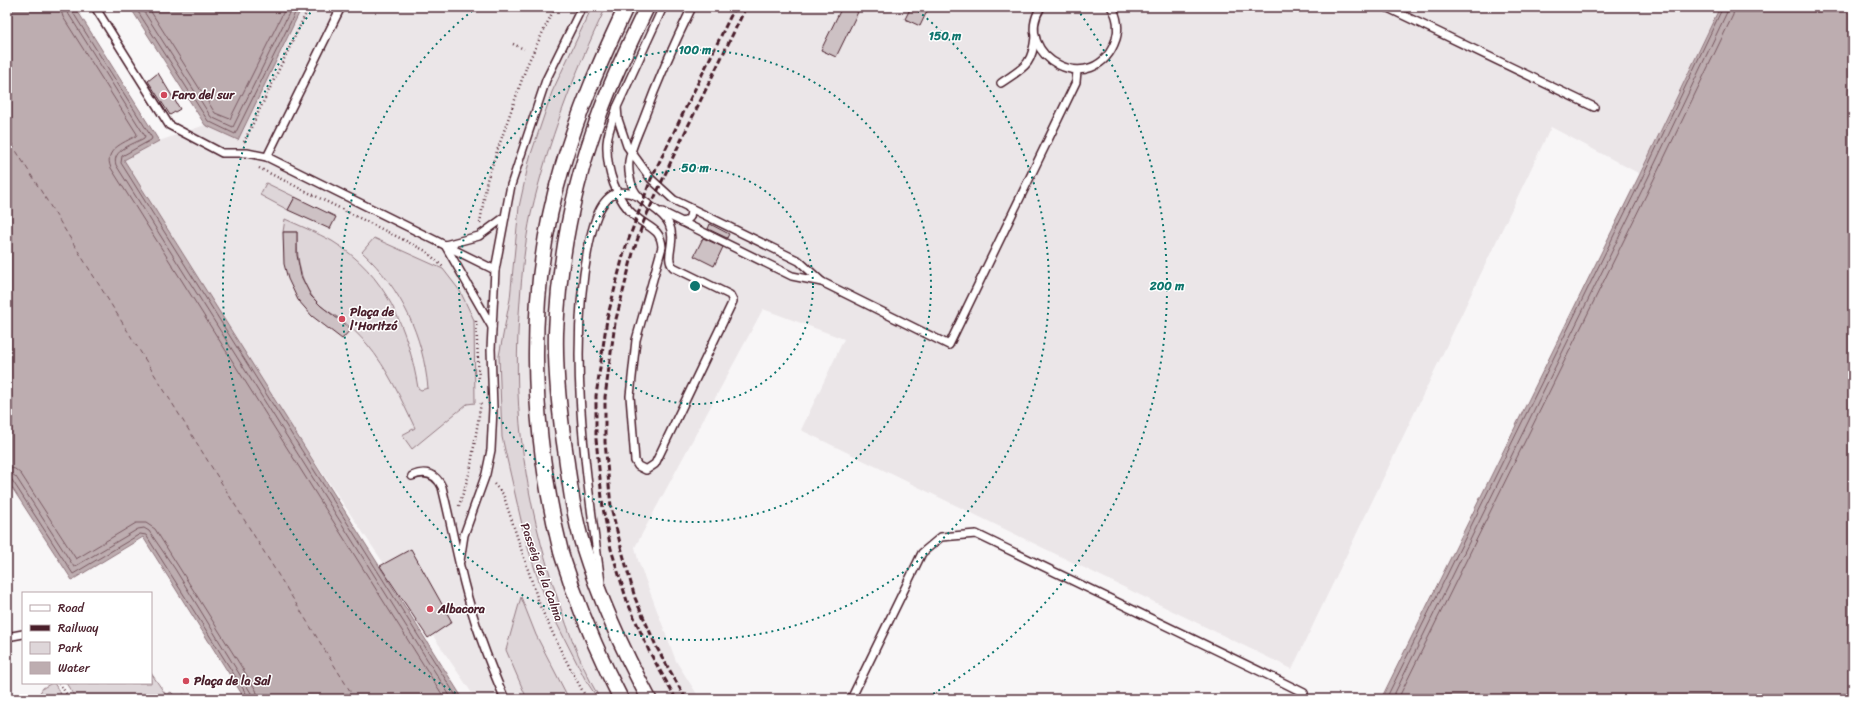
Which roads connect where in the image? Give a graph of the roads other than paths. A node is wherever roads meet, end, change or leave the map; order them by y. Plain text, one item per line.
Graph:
1 (95, 7) edge
2 (341, 7) edge
3 (582, 7) edge
4 (626, 7) edge
5 (647, 7) edge
6 (663, 7) edge
7 (692, 7) edge
8 (1042, 7) edge
9 (1112, 7) edge
10 (1386, 7) edge
11 (1035, 31) junction
12 (1077, 71) junction
13 (1001, 83) dead end
14 (618, 107) junction
15 (1594, 107) dead end
16 (632, 152) junction
17 (267, 157) junction
18 (618, 193) junction
19 (637, 196) junction
20 (688, 207) junction
21 (659, 211) junction
22 (505, 217) junction
23 (682, 222) junction
24 (445, 245) junction
25 (495, 270) junction
26 (822, 282) junction
27 (492, 327) junction
28 (412, 476) dead end
29 (460, 561) junction
30 (604, 606) junction
31 (22, 634) edge
32 (7, 637) edge
33 (504, 699) edge
34 (621, 699) edge
35 (649, 699) edge
36 (851, 699) edge
37 (1301, 699) edge

1 - 17 lane
2 - 17 lane
3 - 22 lane
4 - 34 street
5 - 30 street
6 - 14 lane
7 - 16 lane
8 - 11 lane
9 - 12 lane
10 - 15 lane
11 - 12 lane
11 - 13 lane
12 - 26 lane
14 - 16 lane
14 - 18 lane
16 - 19 lane
16 - 20 lane
17 - 24 lane
18 - 19 lane
18 - 21 lane
18 - 30 lane
19 - 21 lane
20 - 23 lane
20 - 26 lane
21 - 23 lane
22 - 24 lane
22 - 25 lane
23 - 26 lane
24 - 25 lane
24 - 27 lane
25 - 27 lane
27 - 29 lane
28 - 29 lane
29 - 33 lane
30 - 35 street
31 - 32 lane
36 - 37 lane

